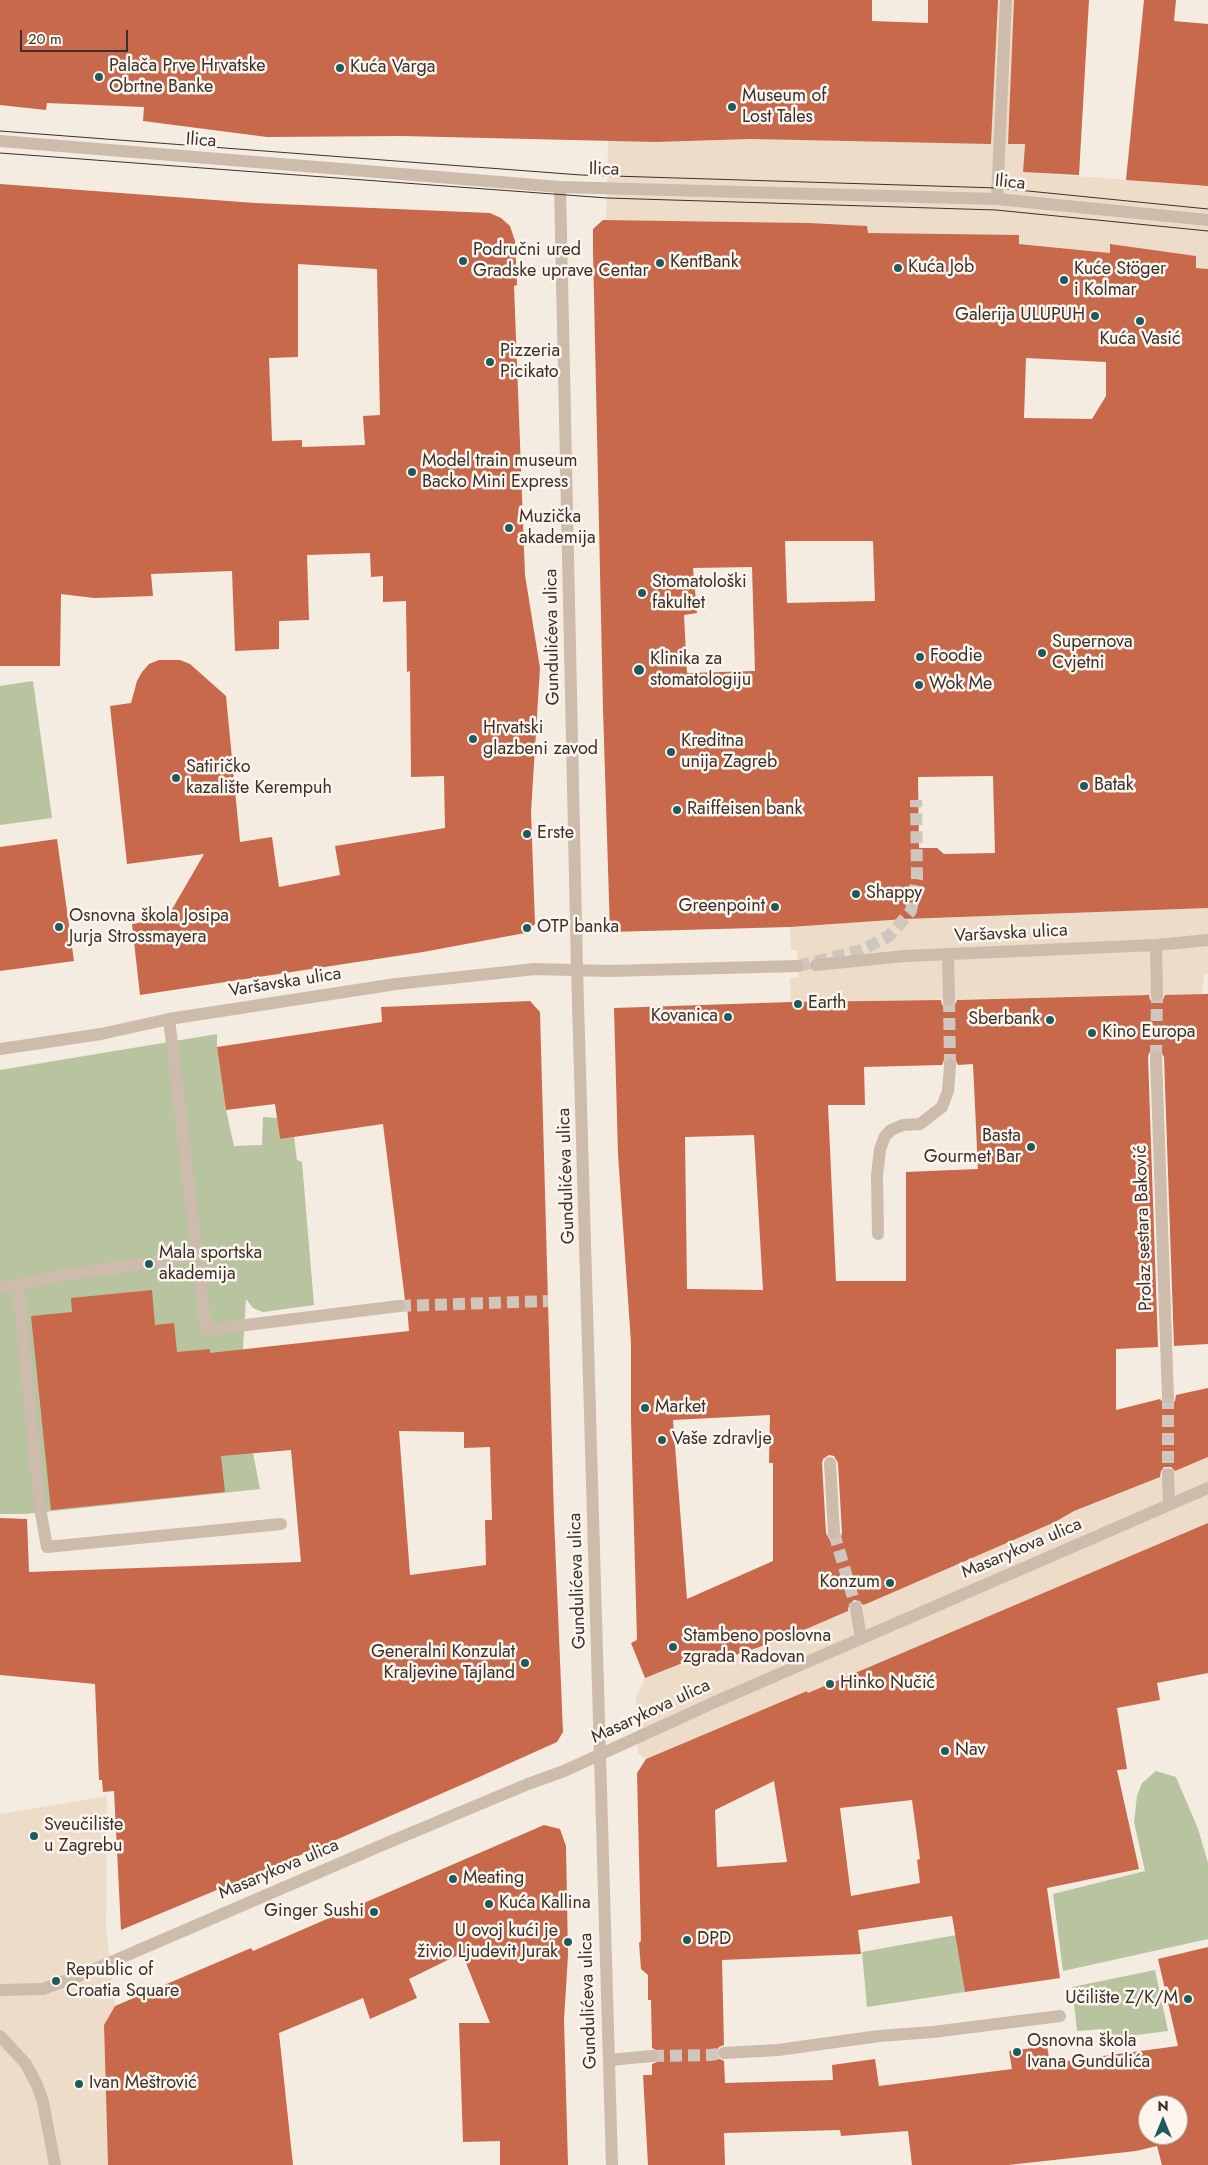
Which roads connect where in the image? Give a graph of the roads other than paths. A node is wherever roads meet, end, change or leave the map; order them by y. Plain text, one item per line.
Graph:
1 (1006, 0) edge
2 (0, 141) edge
3 (560, 187) junction
4 (997, 199) junction
5 (1208, 220) edge
6 (1208, 940) edge
7 (1156, 945) junction
8 (948, 954) junction
9 (816, 965) dead end
10 (798, 966) tunnel mouth
11 (577, 969) junction
12 (1157, 995) tunnel mouth
13 (949, 1000) tunnel mouth
14 (169, 1019) junction
15 (0, 1049) edge
16 (1156, 1057) tunnel mouth
17 (950, 1065) tunnel mouth
18 (878, 1234) dead end
19 (197, 1256) junction
20 (18, 1285) junction
21 (0, 1287) edge
22 (399, 1306) tunnel mouth
23 (1168, 1397) tunnel mouth
24 (830, 1463) dead end
25 (1168, 1474) tunnel mouth
26 (1208, 1488) edge
27 (1169, 1505) junction
28 (281, 1524) dead end
29 (834, 1533) tunnel mouth
30 (856, 1608) tunnel mouth
31 (861, 1639) junction
32 (601, 1755) junction
33 (0, 1990) edge
34 (1060, 2016) dead end
35 (0, 2036) edge
36 (724, 2053) tunnel mouth
37 (652, 2056) tunnel mouth
38 (609, 2060) junction
39 (55, 2165) edge
40 (612, 2165) edge

1 - 4 street
2 - 3 street, Ilica
3 - 4 street, Ilica
3 - 11 street, Gundulićeva ulica
4 - 5 street, Ilica
6 - 7 street, Varšavska ulica
7 - 8 street, Varšavska ulica
7 - 12 street
8 - 9 street, Varšavska ulica
8 - 13 street
10 - 11 street, Varšavska ulica
11 - 14 street, Varšavska ulica
11 - 32 street, Gundulićeva ulica
14 - 15 street, Varšavska ulica
14 - 19 street
16 - 23 street, Prolaz sestara Baković
17 - 18 street
19 - 20 street
19 - 22 street
20 - 21 street
20 - 28 street
24 - 29 street
25 - 27 street
26 - 27 street, Masarykova ulica
27 - 31 street, Masarykova ulica
30 - 31 street
31 - 32 street, Masarykova ulica
32 - 33 street, Masarykova ulica
32 - 38 street, Gundulićeva ulica
34 - 36 street
35 - 39 street
37 - 38 street
38 - 40 street, Gundulićeva ulica

